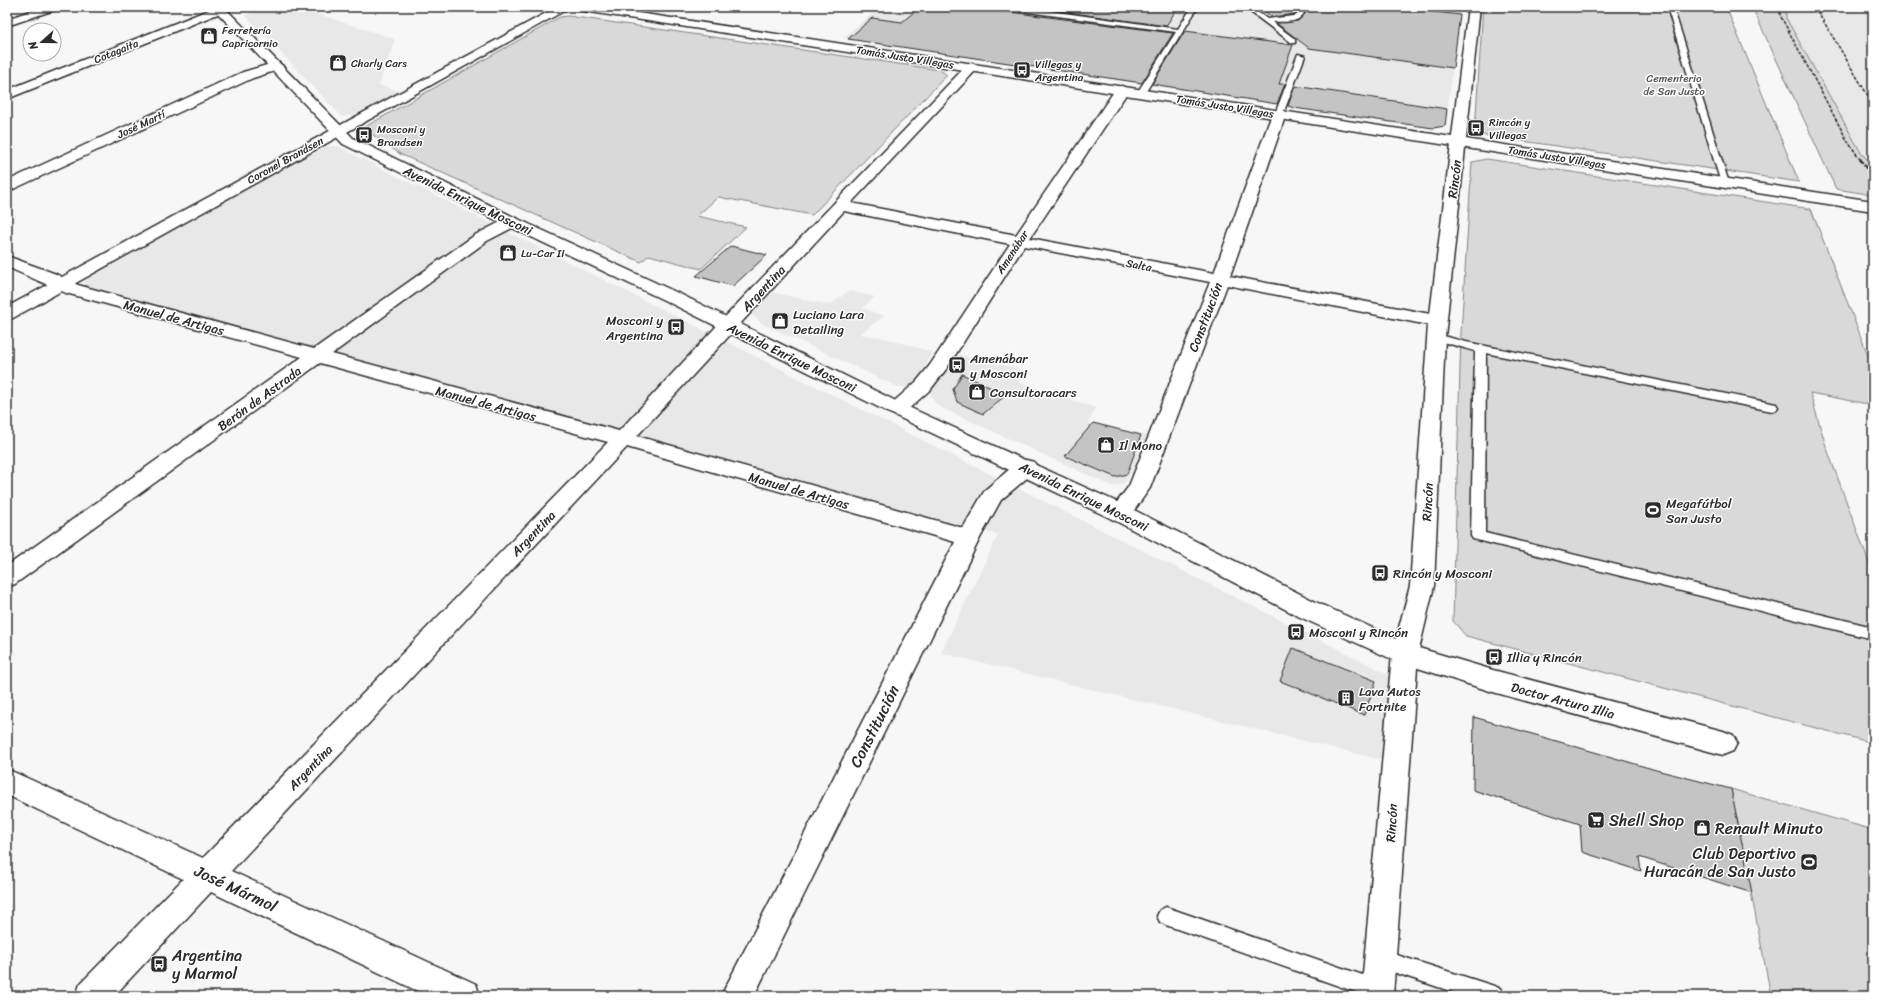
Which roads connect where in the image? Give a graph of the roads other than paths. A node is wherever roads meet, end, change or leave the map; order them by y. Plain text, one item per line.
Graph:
1 (53, 7) edge
2 (565, 7) edge
3 (576, 7) edge
4 (1006, 7) edge
5 (1195, 7) edge
6 (1247, 7) edge
7 (1304, 7) edge
8 (1474, 7) edge
9 (1670, 7) edge
10 (221, 8) edge
11 (1266, 21) junction
12 (7, 23) edge
13 (1180, 31) junction
14 (1292, 41) dead end
15 (1301, 56) dead end
16 (277, 66) junction
17 (972, 67) junction
18 (1122, 90) junction
19 (1141, 93) junction
20 (7, 95) edge
21 (1279, 114) junction
22 (337, 131) junction
23 (1459, 142) junction
24 (1726, 183) junction
25 (7, 187) edge
26 (840, 206) junction
27 (1873, 206) edge
28 (512, 222) junction
29 (1019, 242) junction
30 (7, 261) edge
31 (1220, 280) junction
32 (62, 284) junction
33 (7, 314) edge
34 (728, 326) junction
35 (1437, 329) junction
36 (1481, 348) junction
37 (317, 357) junction
38 (1772, 407) dead end
39 (897, 408) junction
40 (623, 439) junction
41 (1026, 468) junction
42 (1120, 513) junction
43 (968, 538) junction
44 (7, 578) edge
45 (1873, 634) edge
46 (1404, 654) junction
47 (1723, 743) dead end
48 (7, 781) edge
49 (207, 874) junction
50 (1166, 916) dead end
51 (1381, 959) junction
52 (1377, 993) edge
53 (92, 996) edge
54 (464, 996) edge
55 (737, 996) edge
56 (1494, 996) edge

1 - 12 street
2 - 22 street, Coronel Brandsen
3 - 17 street, Tomás Justo Villegas
4 - 13 lane
5 - 13 lane
6 - 11 lane
7 - 11 lane
8 - 23 street, Rincón
9 - 24 lane
10 - 16 street, Avenida Enrique Mosconi
10 - 20 street, Cotagaita
11 - 14 lane
13 - 19 lane
15 - 21 lane
16 - 22 street, Avenida Enrique Mosconi
16 - 25 street, José Martí
17 - 18 street, Tomás Justo Villegas
17 - 26 street, Argentina
18 - 19 street, Tomás Justo Villegas
18 - 29 street, Amenábar
19 - 21 street, Tomás Justo Villegas
21 - 23 street, Tomás Justo Villegas
21 - 31 street, Constitución
22 - 28 street, Avenida Enrique Mosconi
22 - 32 street, Coronel Brandsen
23 - 24 street, Tomás Justo Villegas
23 - 35 street, Rincón
24 - 27 street, Tomás Justo Villegas
26 - 29 street, Salta
26 - 34 street, Argentina
28 - 34 street, Avenida Enrique Mosconi
28 - 37 street, Berón de Astrada
29 - 31 street, Salta
29 - 39 street, Amenábar
30 - 32 street, Manuel de Artigas
31 - 35 street, Salta
31 - 42 street, Constitución
32 - 33 street, Coronel Brandsen
32 - 37 street, Manuel de Artigas
34 - 39 street, Avenida Enrique Mosconi
34 - 40 street, Argentina
35 - 36 lane
35 - 46 street, Rincón
36 - 38 lane
36 - 45 lane
37 - 40 street, Manuel de Artigas
37 - 44 street, Berón de Astrada
39 - 41 street, Avenida Enrique Mosconi
40 - 43 street, Manuel de Artigas
40 - 49 street, Argentina
41 - 42 street, Avenida Enrique Mosconi
41 - 43 street, Constitución
42 - 46 street, Avenida Enrique Mosconi
43 - 55 street, Constitución
46 - 47 street, Doctor Arturo Illia
46 - 51 street, Rincón
48 - 49 street, José Mármol
49 - 53 street, Argentina
49 - 54 street, José Mármol
50 - 52 lane
51 - 52 street, Rincón
51 - 56 lane

